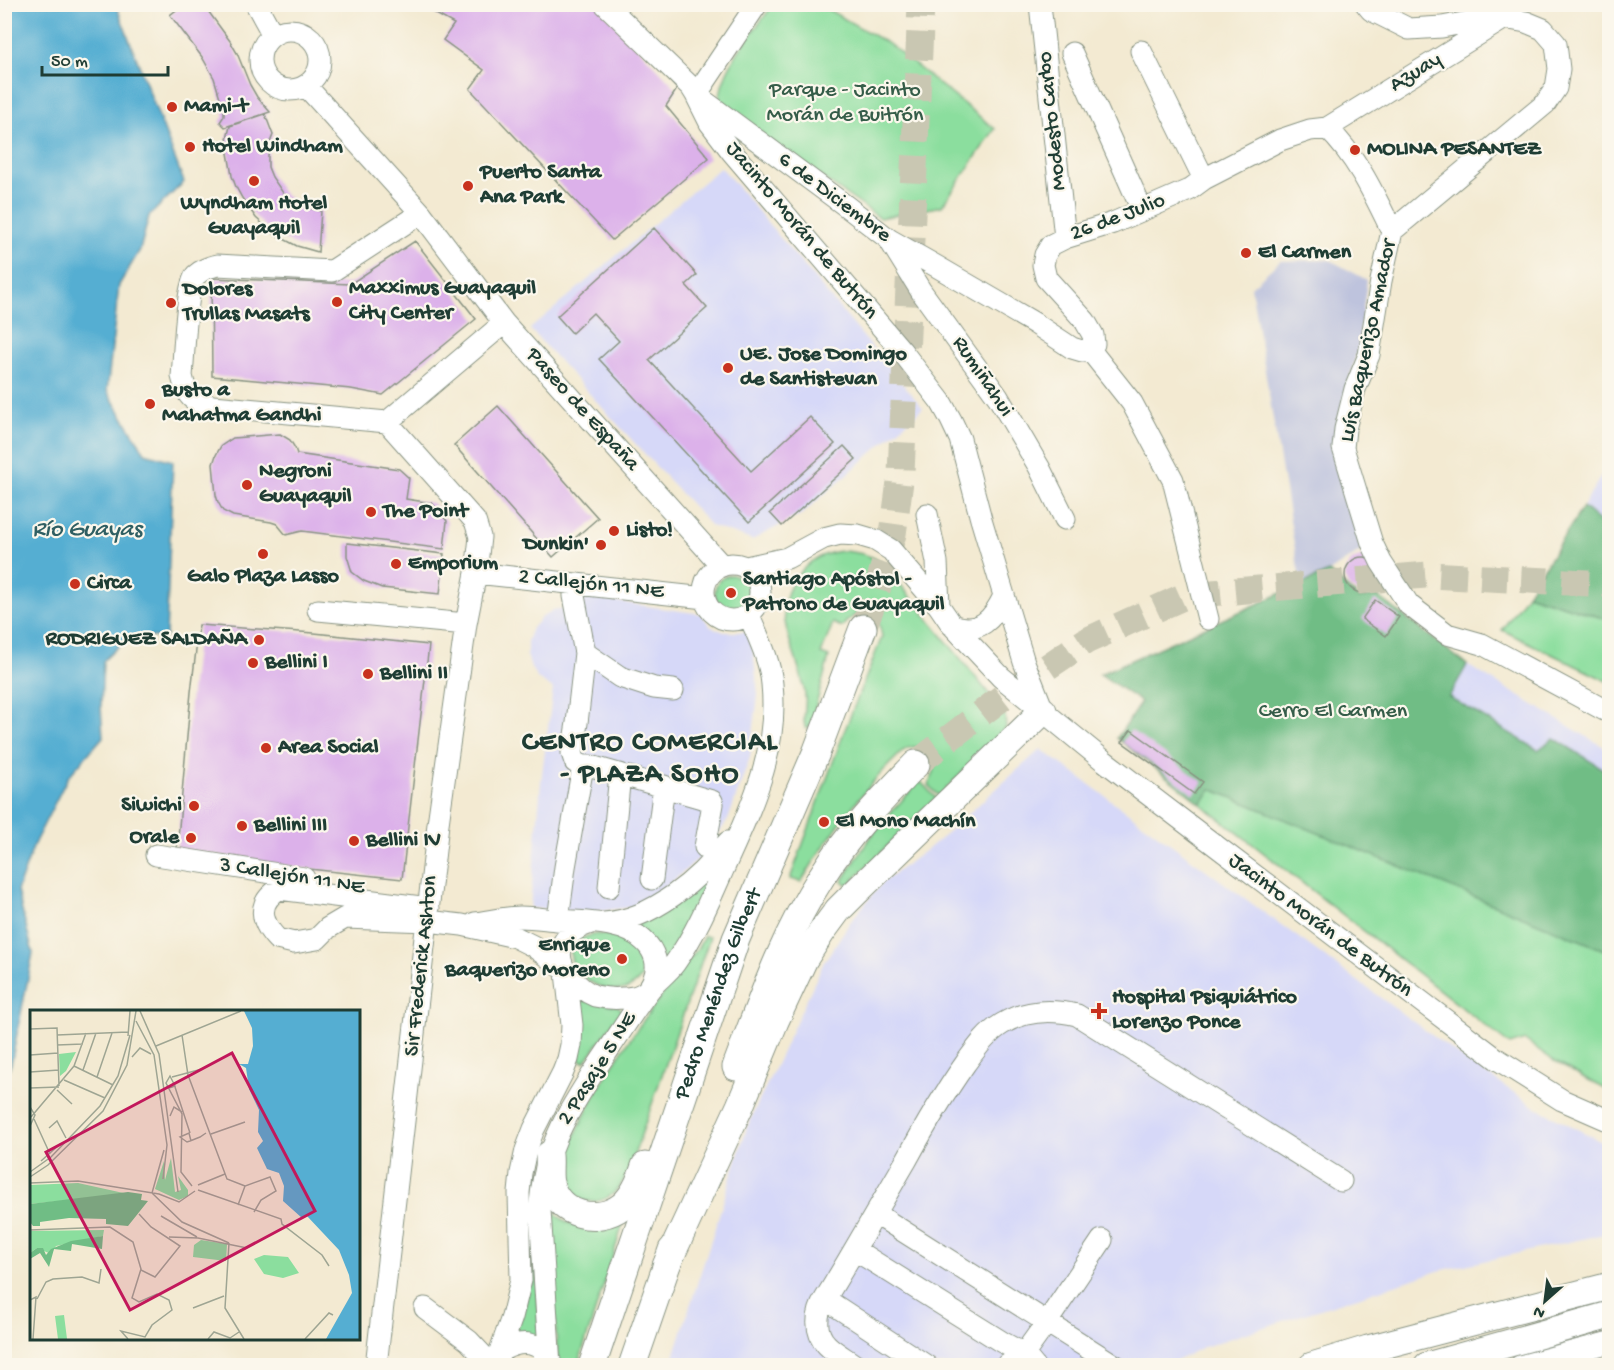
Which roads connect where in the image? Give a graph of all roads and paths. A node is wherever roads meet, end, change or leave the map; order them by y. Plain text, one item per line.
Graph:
1 (256, 4) edge
2 (605, 4) edge
3 (757, 4) edge
4 (1040, 4) edge
5 (1366, 4) edge
6 (1504, 18) junction
7 (273, 35) junction
8 (1141, 51) dead end
9 (1072, 53) dead end
10 (306, 86) junction
11 (696, 95) junction
12 (1327, 128) junction
13 (1204, 179) junction
14 (1142, 210) junction
15 (421, 213) junction
16 (1392, 231) junction
17 (1065, 238) junction
18 (890, 240) junction
19 (504, 323) junction
20 (1090, 350) junction
21 (387, 422) junction
22 (927, 514) dead end
23 (1065, 519) dead end
24 (722, 566) junction
25 (746, 567) junction
26 (476, 573) junction
27 (574, 584) junction
28 (1004, 596) junction
29 (705, 598) junction
30 (939, 606) junction
31 (318, 610) dead end
32 (749, 615) junction
33 (1208, 619) dead end
34 (466, 624) junction
35 (952, 625) junction
36 (863, 628) tunnel mouth
37 (585, 653) junction
38 (673, 690) dead end
39 (1043, 711) junction
40 (1610, 712) edge
41 (916, 764) tunnel mouth
42 (583, 766) junction
43 (620, 774) junction
44 (664, 786) junction
45 (751, 806) junction
46 (705, 846) dead end
47 (156, 855) dead end
48 (652, 879) dead end
49 (609, 887) dead end
50 (428, 909) junction
51 (558, 920) junction
52 (595, 923) junction
53 (462, 925) junction
54 (565, 971) junction
55 (650, 989) junction
56 (684, 1094) junction
57 (1610, 1122) edge
58 (549, 1155) junction
59 (1341, 1181) dead end
60 (876, 1214) junction
61 (1102, 1240) dead end
62 (855, 1250) junction
63 (666, 1266) junction
64 (1610, 1286) edge
65 (825, 1299) junction
66 (425, 1308) dead end
67 (1610, 1315) edge
68 (1047, 1322) junction
69 (1600, 1351) edge
70 (488, 1359) edge
71 (1029, 1362) edge
72 (550, 1363) edge
73 (376, 1365) edge
74 (592, 1365) edge
75 (632, 1365) edge
76 (856, 1365) edge
77 (927, 1365) edge
78 (1006, 1365) edge
79 (1116, 1365) edge
80 (1312, 1365) edge
81 (1427, 1365) edge
82 (1520, 1365) edge

1 - 7 street
2 - 11 street, 6 de Diciembre
3 - 11 street
4 - 17 street, Modesto Carbo
5 - 6 street, Luís Baquerizo Amador
6 - 12 street, Azuay
6 - 16 street, Luís Baquerizo Amador
7 - 10 street
7 - 10 street
8 - 13 street
9 - 14 street
10 - 15 street, Paseo de España
11 - 18 street, 6 de Diciembre
11 - 28 street, Jacinto Morán de Butrón
12 - 13 street, 26 de Julio
12 - 16 street
13 - 14 street, 26 de Julio
14 - 17 street, 26 de Julio
15 - 19 street, Paseo de España
15 - 21 street
16 - 40 street, Luís Baquerizo Amador
17 - 20 street, 26 de Julio
18 - 20 street, 6 de Diciembre
18 - 23 street, Rumiñahui
19 - 21 street
19 - 24 street, Paseo de España
20 - 33 street
21 - 26 street, Sir Frederick Ashton
22 - 30 street
24 - 25 street
24 - 29 street
25 - 30 street, Jacinto Morán de Butrón
25 - 32 street
26 - 27 street, 2 Callejón 11 NE
26 - 34 street, Sir Frederick Ashton
27 - 29 street, 2 Callejón 11 NE
27 - 37 street
28 - 35 street
28 - 39 street, Jacinto Morán de Butrón
29 - 32 street
30 - 35 street, Jacinto Morán de Butrón
31 - 34 street
32 - 45 street, 2 Pasaje 5 NE
34 - 50 street, Sir Frederick Ashton
35 - 39 street, Jacinto Morán de Butrón
36 - 56 main road, Pedro Menéndez Gilbert
37 - 38 street
37 - 42 street
39 - 57 street, Jacinto Morán de Butrón
39 - 63 main road
41 - 63 main road, Pedro Menéndez Gilbert
42 - 43 street
42 - 51 street
43 - 44 street
43 - 49 street
44 - 46 street
44 - 48 street
45 - 52 street, 2 Pasaje 5 NE
45 - 55 street, 2 Pasaje 5 NE
47 - 50 street, 3 Callejón 11 NE
50 - 50 street
50 - 53 street, 3 Callejón 11 NE
50 - 73 street, Sir Frederick Ashton
51 - 52 street, 3 Callejón 11 NE
51 - 53 street, 3 Callejón 11 NE
52 - 54 street
52 - 55 street
53 - 54 street, 3 Callejón 11 NE
54 - 55 street
54 - 70 street, 2 Pasaje 5 NE
55 - 58 street, 2 Pasaje 5 NE
56 - 58 main road
56 - 74 main road, Pedro Menéndez Gilbert
58 - 72 street, 2 Pasaje 5 NE
59 - 60 street
60 - 62 street
60 - 68 street
61 - 68 street
62 - 65 street
62 - 71 street
63 - 75 main road, Pedro Menéndez Gilbert
64 - 80 main road
65 - 76 street
65 - 77 street
66 - 70 street
67 - 81 main road
68 - 71 street
68 - 79 street
69 - 82 street
70 - 72 street
71 - 78 street

